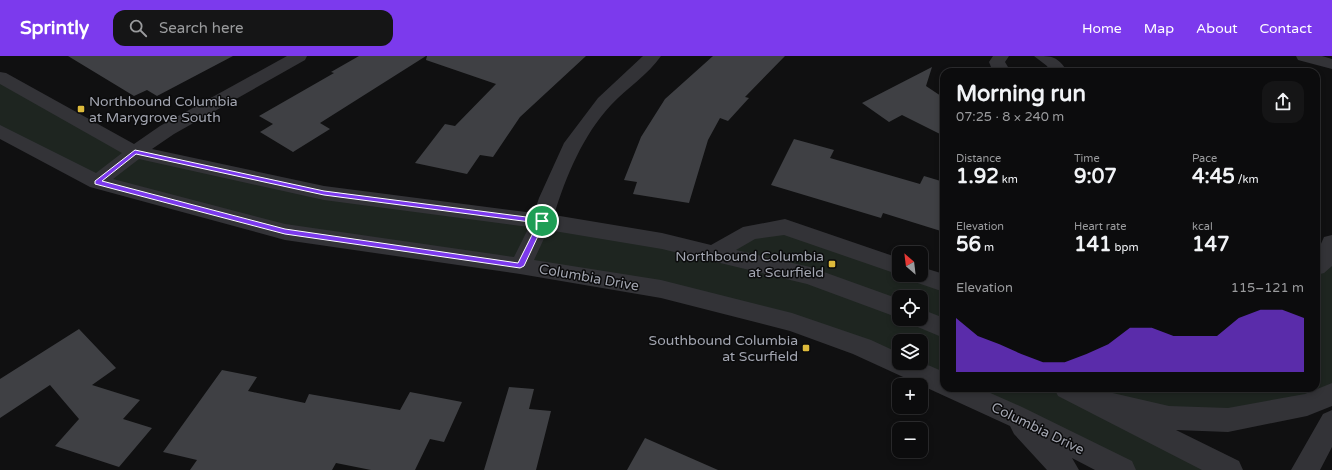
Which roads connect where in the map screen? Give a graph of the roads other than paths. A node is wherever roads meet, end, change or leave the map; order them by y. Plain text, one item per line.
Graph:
1 (298, 56) edge
2 (653, 56) edge
3 (1001, 56) edge
4 (1042, 56) edge
5 (1304, 56) edge
6 (1332, 64) edge
7 (1000, 68) edge
8 (1057, 68) edge
9 (0, 76) edge
10 (0, 132) edge
11 (135, 152) junction
12 (97, 182) junction
13 (542, 221) junction
14 (1332, 243) edge
15 (714, 253) junction
16 (1320, 264) edge
17 (892, 265) edge
18 (520, 266) junction
19 (928, 278) edge
20 (940, 282) edge
21 (892, 306) edge
22 (928, 321) edge
23 (940, 326) edge
24 (940, 382) edge
25 (962, 392) edge
26 (1075, 392) edge
27 (1332, 394) edge
28 (1090, 400) junction
29 (1013, 415) junction
30 (1332, 422) edge
31 (1065, 470) edge
32 (1122, 470) edge
33 (1229, 470) edge
34 (1305, 470) edge

1 - 11 street
2 - 13 street
3 - 7 street
4 - 8 street
5 - 6 street
9 - 11 street
10 - 12 street, Columbia Drive
11 - 12 street
11 - 13 street
12 - 18 street, Columbia Drive
13 - 15 street
13 - 18 street
14 - 16 street
15 - 17 street
15 - 21 street
18 - 24 street, Columbia Drive
19 - 20 street
22 - 23 street
25 - 29 street, Columbia Drive
26 - 28 street
27 - 28 street
28 - 33 street
29 - 31 street
29 - 32 street, Columbia Drive
30 - 34 street

